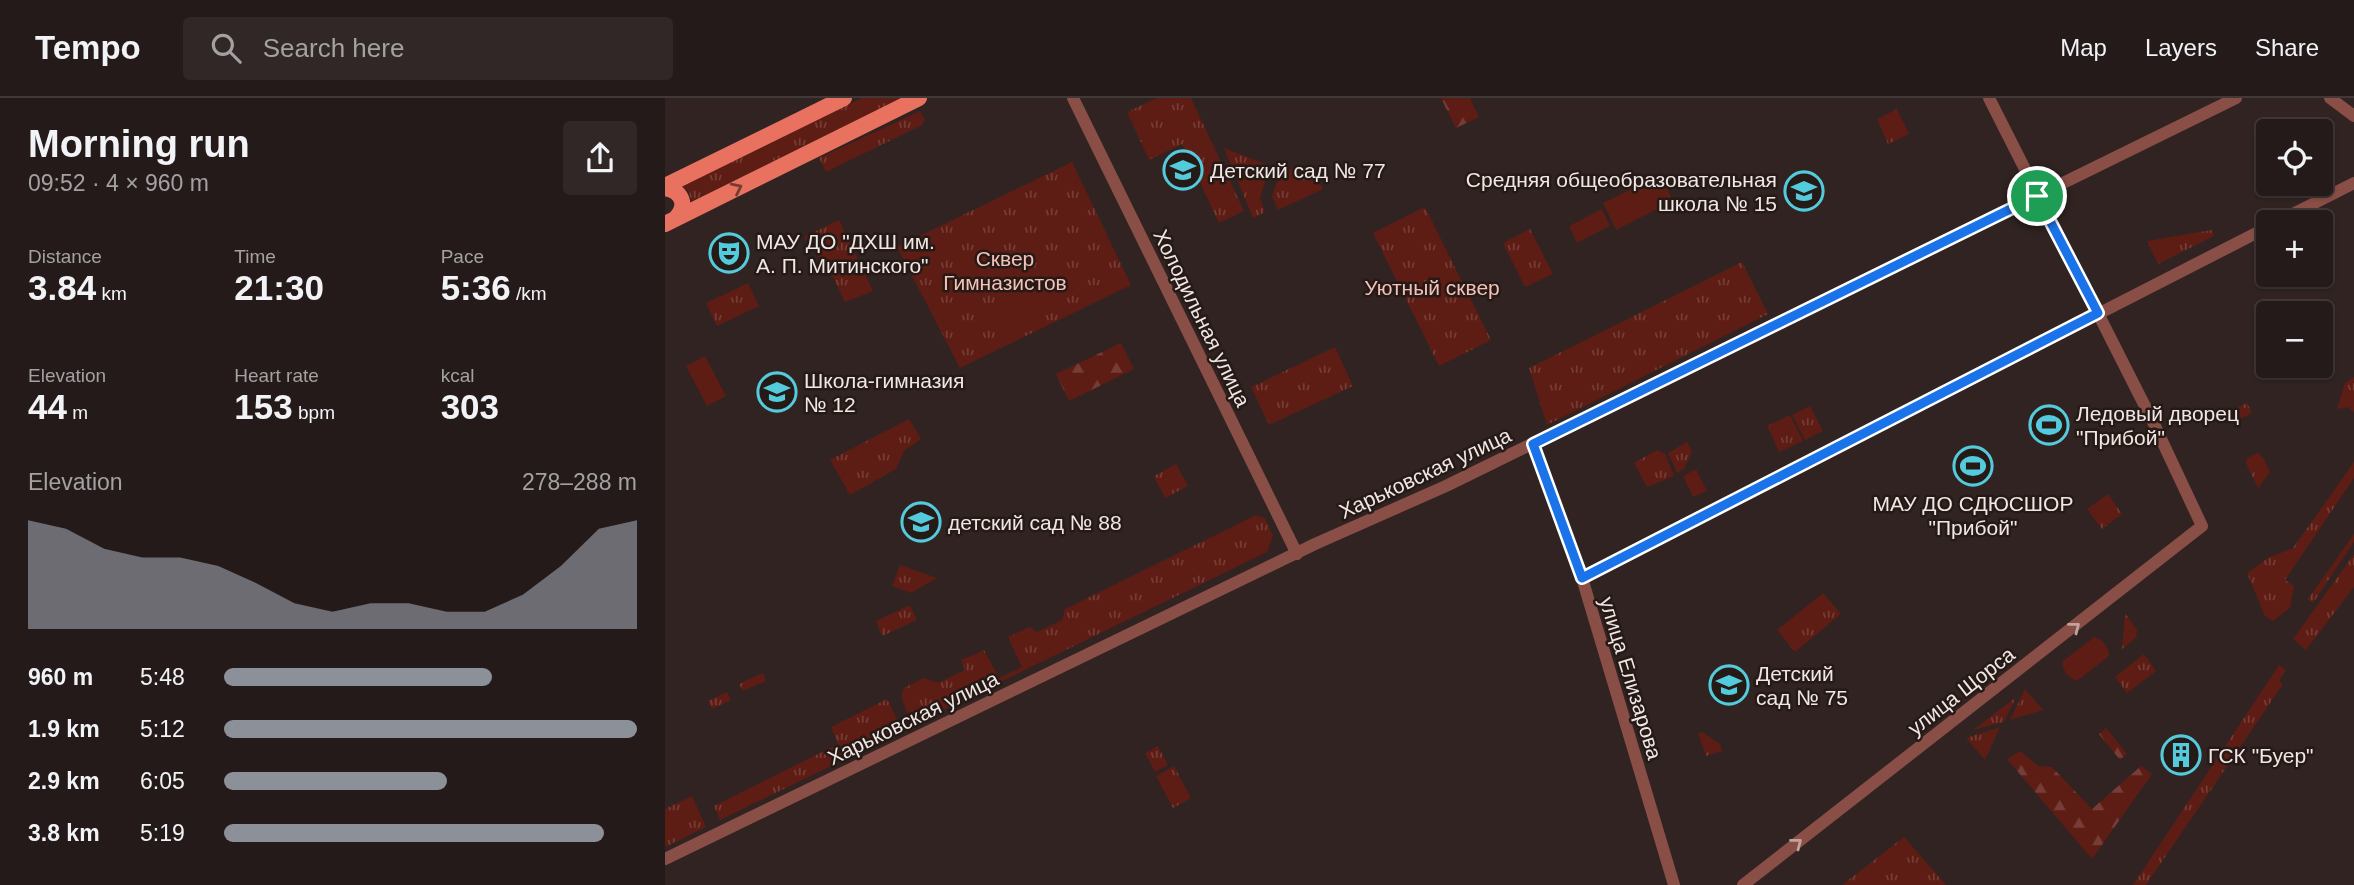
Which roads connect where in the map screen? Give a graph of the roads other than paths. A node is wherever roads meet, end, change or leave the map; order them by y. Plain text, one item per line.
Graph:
1 (844, 98) edge
2 (919, 98) edge
3 (1073, 98) edge
4 (1989, 98) edge
5 (2235, 98) edge
6 (2330, 98) edge
7 (2354, 116) edge
8 (2354, 183) edge
9 (665, 187) edge
10 (2037, 196) junction
11 (2301, 210) edge
12 (671, 221) edge
13 (2256, 233) edge
14 (2098, 313) junction
15 (1533, 444) junction
16 (1297, 554) junction
17 (1582, 578) junction
18 (665, 859) edge
19 (1674, 885) edge
20 (1743, 885) edge

1 - 9 main road
12 -> 2 main road
3 - 16 street, Холодильная улица
4 - 10 street
5 - 10 street, Харьковская улица
6 - 7 street
8 - 11 street
9 - 12 main road
10 - 14 street
10 - 15 street, Харьковская улица
13 - 14 street
14 - 17 street
20 -> 14 street, улица Щорса
15 - 16 street, Харьковская улица
15 - 17 street, улица Елизарова
16 - 18 street, Харьковская улица
17 - 19 street, улица Елизарова

